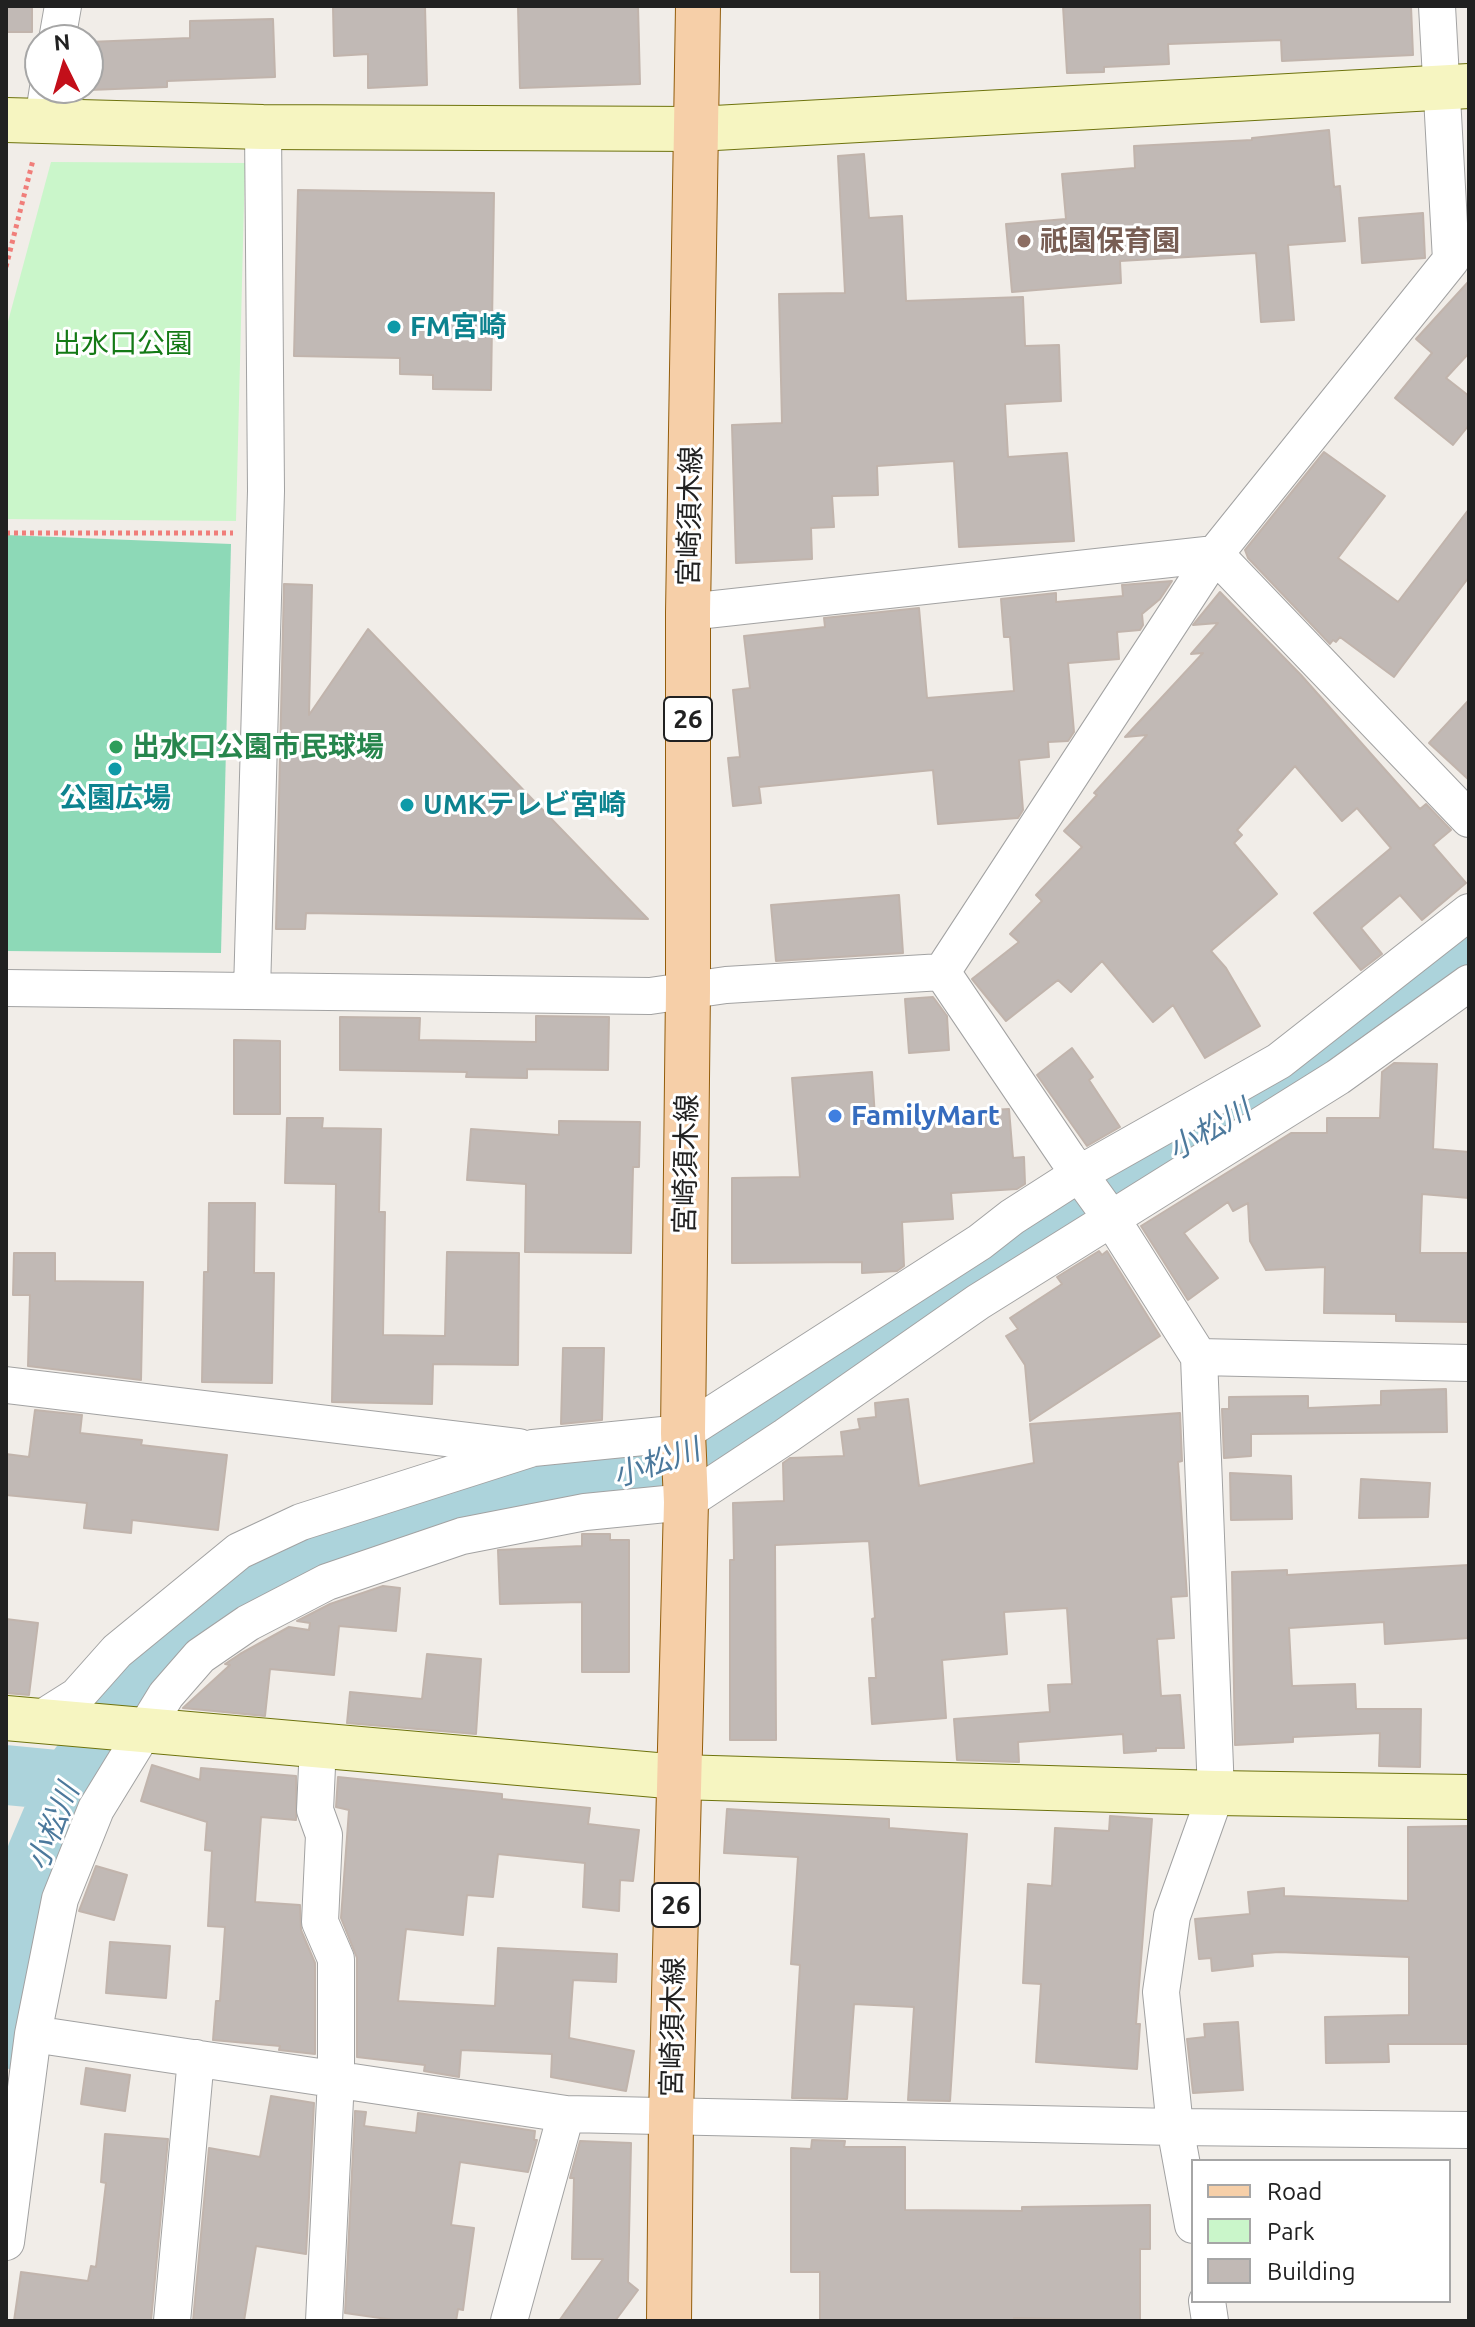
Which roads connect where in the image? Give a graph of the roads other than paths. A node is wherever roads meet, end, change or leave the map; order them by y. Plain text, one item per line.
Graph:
1 (698, 6) edge
2 (1437, 6) edge
3 (1455, 86) edge
4 (32, 109) edge
5 (263, 127) junction
6 (697, 129) junction
7 (1460, 263) edge
8 (1215, 554) junction
9 (688, 612) junction
10 (1469, 819) edge
11 (1469, 912) edge
12 (942, 972) junction
13 (1469, 983) edge
14 (6, 988) edge
15 (688, 990) junction
16 (252, 991) junction
17 (1079, 1174) junction
18 (1111, 1218) junction
19 (1199, 1357) junction
20 (1469, 1363) edge
21 (6, 1385) edge
22 (683, 1433) junction
23 (533, 1448) junction
24 (686, 1496) junction
25 (42, 1721) edge
26 (139, 1730) junction
27 (318, 1745) junction
28 (679, 1777) junction
29 (1216, 1793) junction
30 (1469, 1797) edge
31 (33, 2034) junction
32 (196, 2058) junction
33 (336, 2079) junction
34 (566, 2114) junction
35 (671, 2117) junction
36 (1175, 2127) junction
37 (1469, 2130) edge
38 (1191, 2214) edge
39 (6, 2242) edge
40 (172, 2321) edge
41 (324, 2321) edge
42 (509, 2321) edge
43 (669, 2321) edge

1 - 6 main road, 宮崎須木線 / 26
2 - 3 street
3 - 6 street
3 - 7 street
4 - 5 street
5 - 6 street
5 - 16 street
6 - 9 main road, 宮崎須木線 / 26
7 - 8 street
8 - 9 street
8 - 10 street
8 - 12 street
9 - 15 main road, 宮崎須木線 / 26
11 - 17 street
12 - 15 street
12 - 17 street
13 - 18 street
14 - 16 street
15 - 16 street
15 - 22 main road, 宮崎須木線 / 26
17 - 18 street
17 - 22 street
18 - 19 street
18 - 24 street
19 - 20 street
19 - 29 street
21 - 23 street
22 - 23 street
22 - 24 main road, 宮崎須木線 / 26
23 - 25 street
24 - 26 street
24 - 28 main road, 宮崎須木線 / 26
25 - 26 street
26 - 27 street
26 - 31 street
27 - 28 street
27 - 33 street
28 - 29 street
28 - 35 main road, 宮崎須木線 / 26
29 - 30 street
29 - 36 street
31 - 32 street
31 - 39 street
32 - 33 street
32 - 40 street
33 - 34 street
33 - 41 street
34 - 35 street
34 - 42 street
35 - 36 street
35 - 43 main road, 宮崎須木線 / 26
36 - 37 street
36 - 38 street

